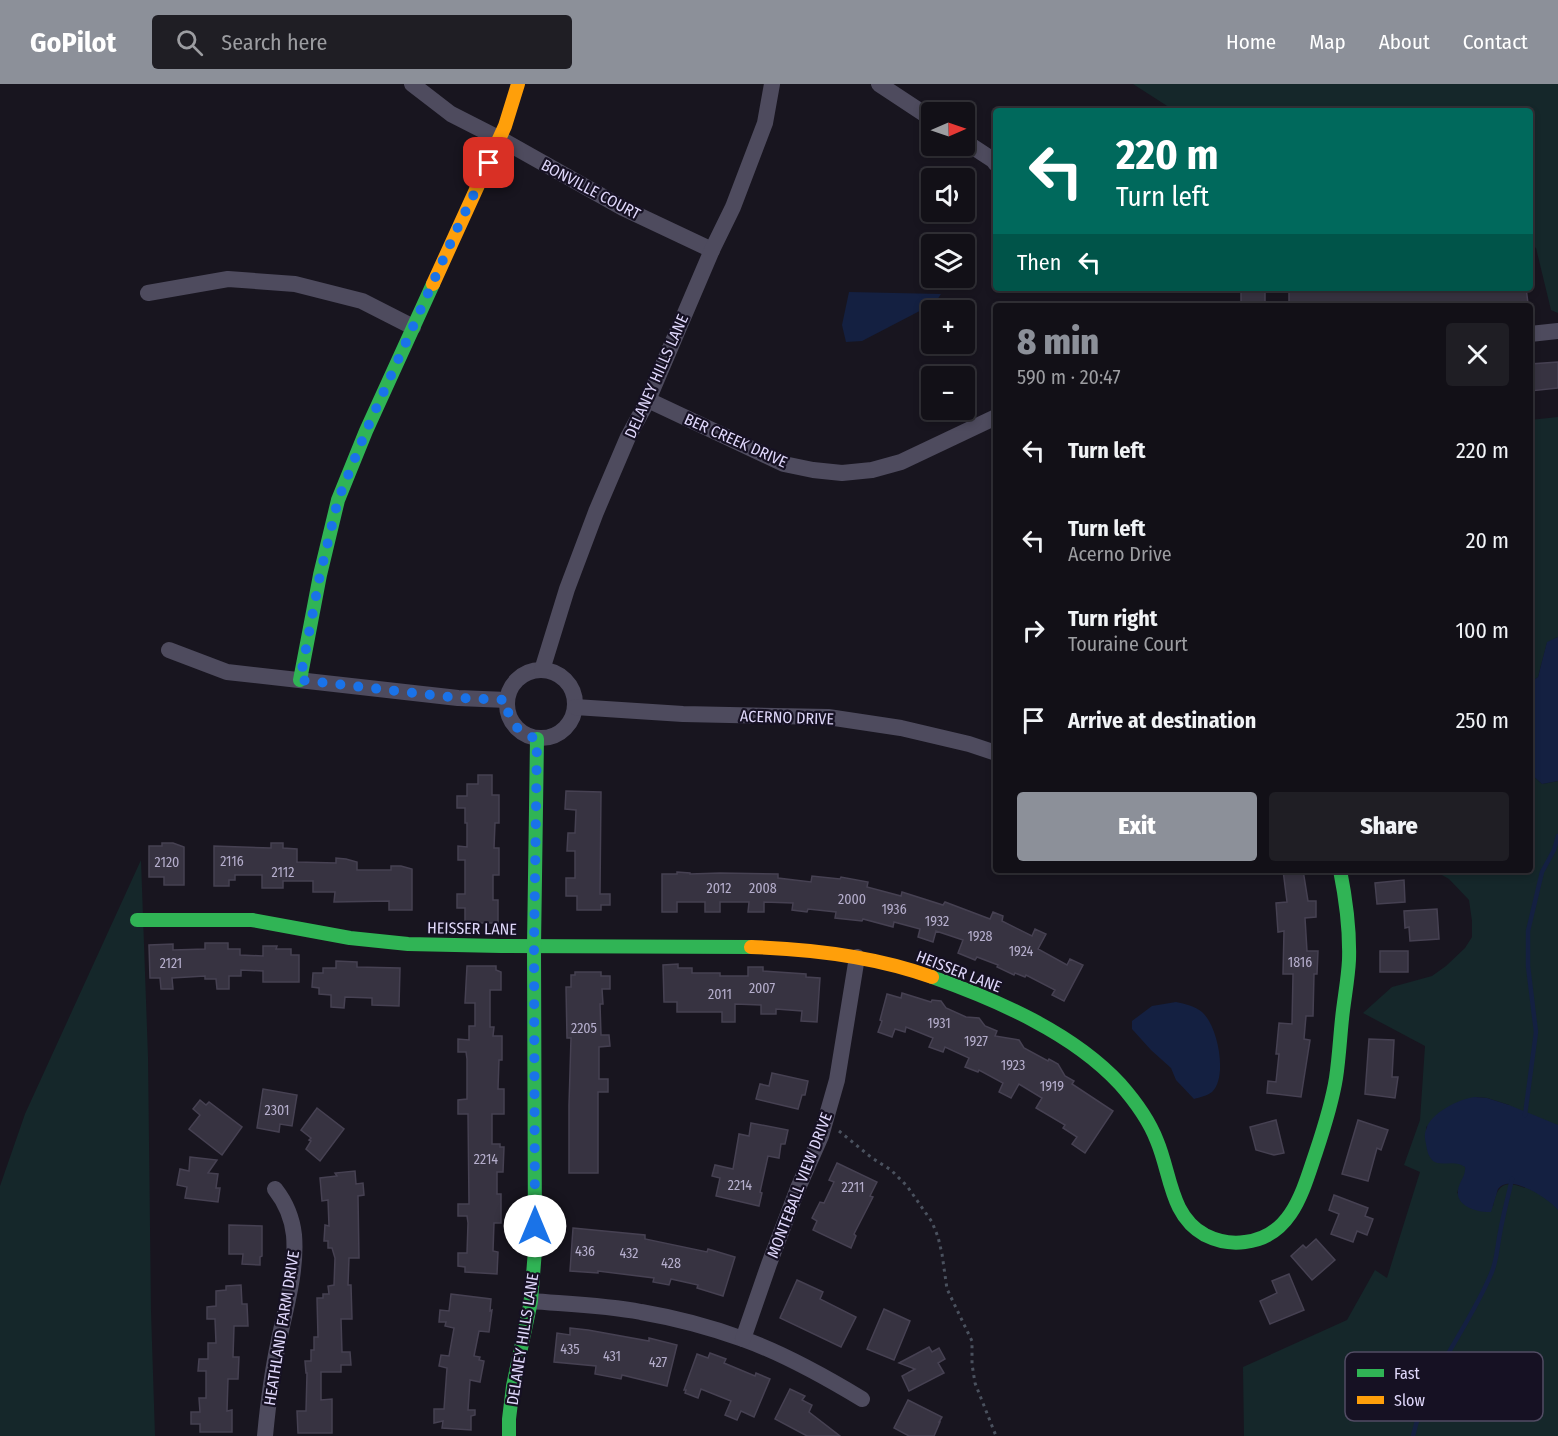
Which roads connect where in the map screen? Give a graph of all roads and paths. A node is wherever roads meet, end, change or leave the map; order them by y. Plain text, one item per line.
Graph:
1 (412, 84) edge
2 (518, 84) edge
3 (772, 84) edge
4 (879, 84) edge
5 (921, 112) edge
6 (500, 139) junction
7 (975, 148) edge
8 (993, 160) edge
9 (712, 250) junction
10 (148, 293) dead end
11 (413, 327) junction
12 (1558, 331) edge
13 (1533, 334) edge
14 (648, 400) junction
15 (993, 418) edge
16 (169, 650) dead end
17 (542, 670) junction
18 (300, 680) junction
19 (507, 700) junction
20 (575, 707) junction
21 (537, 739) junction
22 (993, 752) edge
23 (1341, 873) edge
24 (136, 920) dead end
25 (534, 946) junction
26 (857, 957) junction
27 (838, 1130) dead end
28 (275, 1189) dead end
29 (531, 1301) junction
30 (743, 1339) junction
31 (862, 1399) dead end
32 (265, 1436) edge
33 (510, 1436) edge
34 (996, 1436) edge

1 - 6 street, BONVILLE COURT
2 - 6 street
3 - 9 street, DELANEY HILLS LANE
4 - 5 street
6 - 9 street, BONVILLE COURT
6 - 11 street
7 - 8 street
9 - 14 street, DELANEY HILLS LANE
10 - 11 street
11 - 18 street
12 - 13 street
14 - 15 street, BER CREEK DRIVE
14 - 17 street, DELANEY HILLS LANE
16 - 18 street
17 - 19 street
17 - 20 street
18 - 19 street
19 - 21 street
20 - 21 street
20 - 22 street, ACERNO DRIVE
21 - 25 street, DELANEY HILLS LANE
23 - 26 street, HEISSER LANE
24 - 25 street, HEISSER LANE
25 - 26 street, HEISSER LANE
25 - 29 street, DELANEY HILLS LANE
26 - 30 street, MONTEBALL VIEW DRIVE
27 - 34 path
28 - 32 street, HEATHLAND FARM DRIVE
29 - 30 street
29 - 33 street, DELANEY HILLS LANE
30 - 31 street

